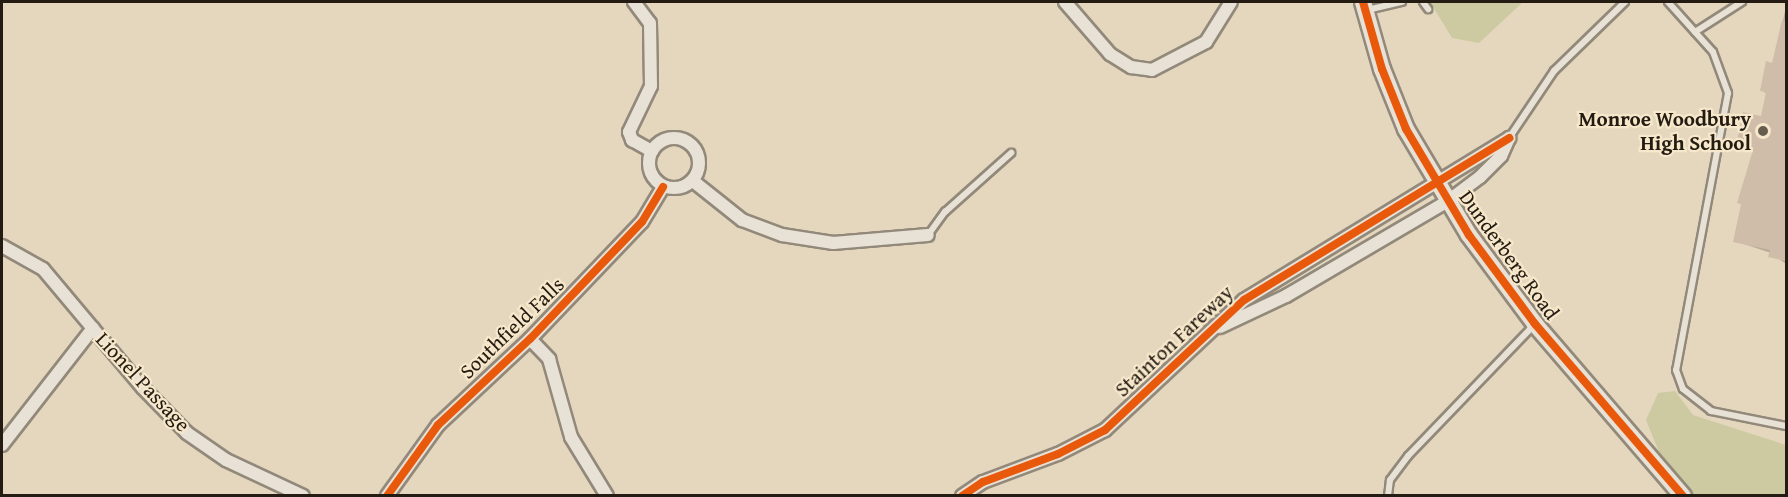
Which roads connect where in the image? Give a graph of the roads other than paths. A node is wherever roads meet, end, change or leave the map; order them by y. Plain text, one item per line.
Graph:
1 (634, 2) edge
2 (1065, 2) edge
3 (1231, 2) edge
4 (1402, 2) edge
5 (1423, 2) edge
6 (1625, 2) edge
7 (1668, 2) edge
8 (1742, 2) edge
9 (1364, 6) edge
10 (1428, 9) dead end
11 (1695, 32) junction
12 (1509, 138) junction
13 (652, 151) junction
14 (1011, 153) dead end
15 (693, 181) junction
16 (1437, 184) junction
17 (663, 187) junction
18 (1448, 201) junction
19 (1350, 234) junction
20 (928, 236) joint
21 (2, 246) edge
22 (1360, 253) junction
23 (1275, 280) junction
24 (1284, 297) junction
25 (1535, 324) junction
26 (93, 328) junction
27 (1211, 332) junction
28 (530, 339) junction
29 (1786, 426) edge
30 (2, 445) edge
31 (303, 495) edge
32 (387, 495) edge
33 (607, 495) edge
34 (962, 495) edge
35 (1388, 495) edge
36 (1683, 495) edge

1 - 13 street
2 - 3 street
4 - 9 lane
5 - 10 lane
6 - 12 lane
7 - 11 lane
8 - 11 lane
9 - 16 street, Dunderberg Road
11 - 29 lane
12 - 16 street, Stainton Fareway
12 - 18 street, Stainton Fareway
13 - 15 street
13 - 17 street
14 - 20 lane
15 - 17 street
15 - 20 street
16 - 18 street, Dunderberg Road
16 - 19 street, Stainton Fareway
17 - 28 street, Southfield Falls
18 - 22 street, Stainton Fareway
18 - 25 street, Dunderberg Road
19 - 22 street
19 - 23 street, Stainton Fareway
21 - 26 street, Lionel Passage
22 - 24 street, Stainton Fareway
23 - 24 street
23 - 27 street, Stainton Fareway
24 - 27 street, Stainton Fareway
25 - 35 lane
25 - 36 street, Dunderberg Road
26 - 30 street
26 - 31 street, Lionel Passage
27 - 34 street, Stainton Fareway
28 - 32 street, Southfield Falls
28 - 33 street

